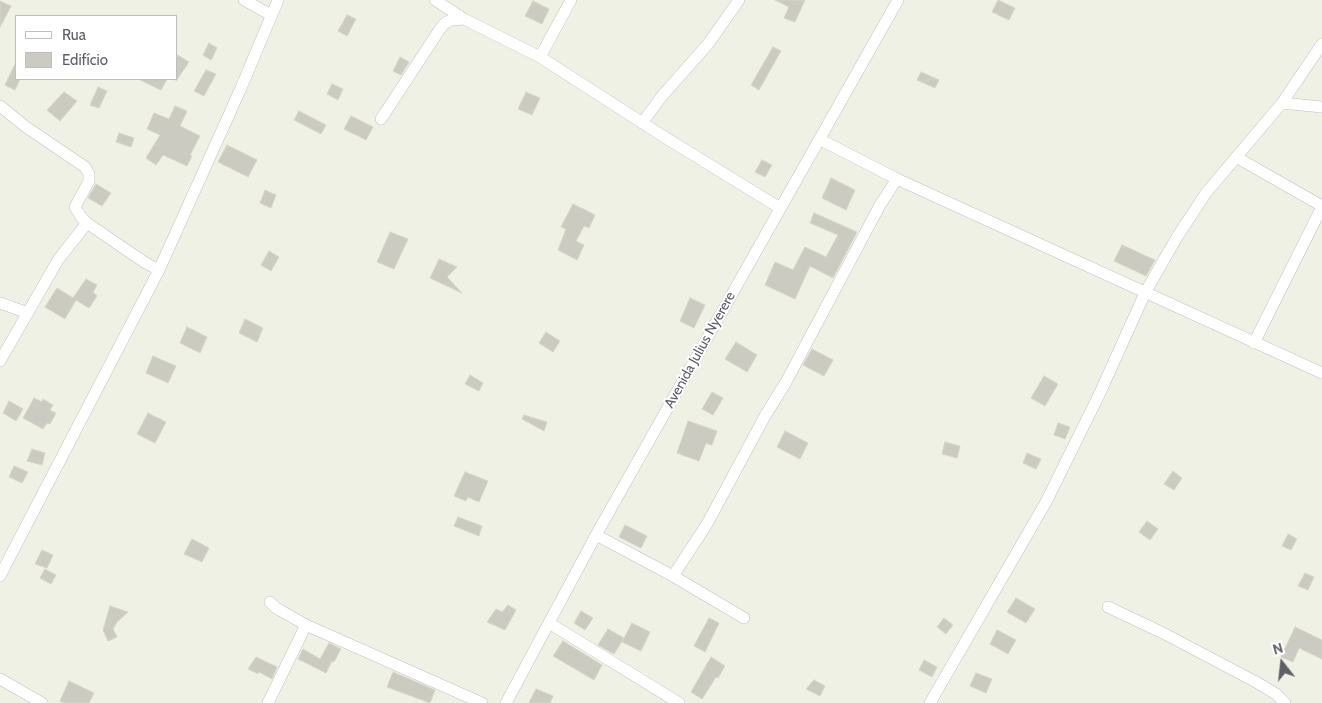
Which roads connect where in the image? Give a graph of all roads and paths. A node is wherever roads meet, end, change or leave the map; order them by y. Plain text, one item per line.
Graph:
1 (244, 0) edge
2 (278, 0) edge
3 (435, 0) edge
4 (571, 0) edge
5 (739, 0) edge
6 (898, 0) edge
7 (272, 15) junction
8 (464, 19) junction
9 (1321, 47) edge
10 (540, 57) junction
11 (1282, 102) junction
12 (0, 106) edge
13 (1322, 107) edge
14 (381, 119) dead end
15 (642, 123) junction
16 (820, 140) junction
17 (1236, 157) junction
18 (897, 179) junction
19 (1322, 207) edge
20 (780, 208) junction
21 (87, 223) junction
22 (159, 270) junction
23 (1145, 293) junction
24 (0, 302) edge
25 (28, 313) junction
26 (1254, 343) junction
27 (0, 361) edge
28 (1322, 373) edge
29 (596, 535) junction
30 (0, 576) edge
31 (673, 576) junction
32 (270, 602) dead end
33 (1108, 606) dead end
34 (744, 618) dead end
35 (549, 623) junction
36 (306, 625) junction
37 (0, 679) edge
38 (42, 703) edge
39 (268, 703) edge
40 (482, 703) edge
41 (506, 703) edge
42 (679, 703) edge
43 (930, 703) edge
44 (1285, 703) edge

1 - 7 street
2 - 7 street
3 - 8 street
4 - 10 street
5 - 15 street
6 - 16 street, Avenida Julius Nyerere
7 - 22 street
8 - 10 street
8 - 14 street
9 - 11 street
10 - 15 street
11 - 13 street
11 - 17 street
12 - 21 street
15 - 20 street
16 - 18 street
16 - 20 street, Avenida Julius Nyerere
17 - 19 street
17 - 23 street
18 - 23 street
18 - 31 street
19 - 26 street
20 - 29 street, Avenida Julius Nyerere
21 - 22 street
21 - 25 street
22 - 30 street
23 - 26 street
23 - 43 street
24 - 25 street
25 - 27 street
26 - 28 street
29 - 31 street
29 - 35 street, Avenida Julius Nyerere
31 - 34 street
32 - 36 street
33 - 44 street
35 - 41 street, Avenida Julius Nyerere
35 - 42 street
36 - 39 street
36 - 40 street
37 - 38 street

